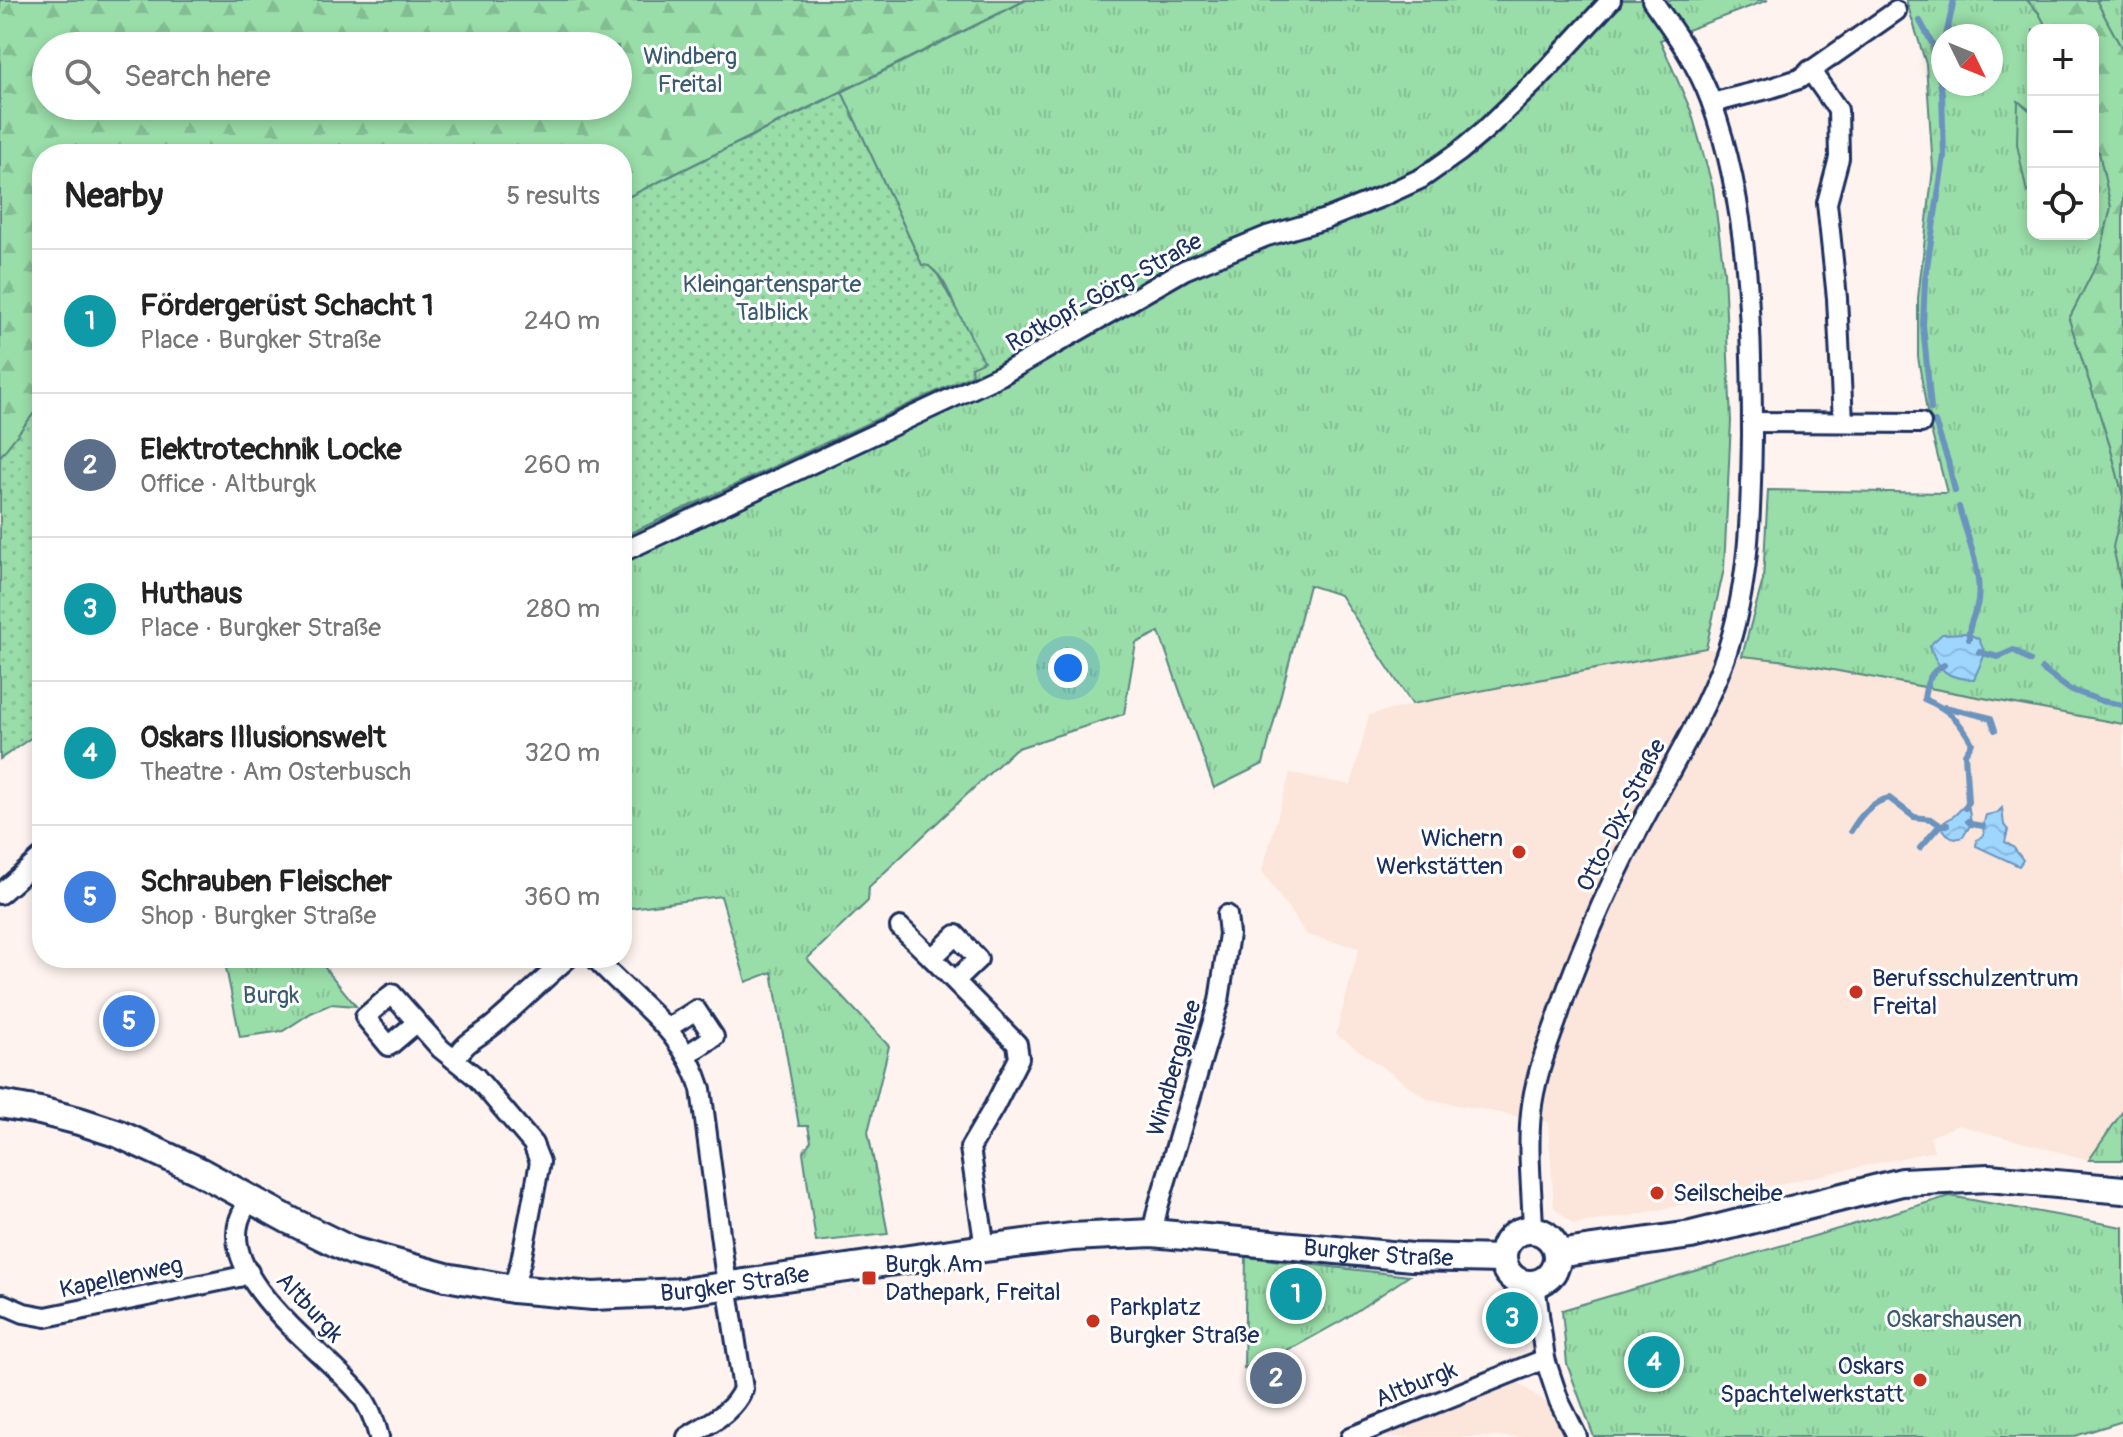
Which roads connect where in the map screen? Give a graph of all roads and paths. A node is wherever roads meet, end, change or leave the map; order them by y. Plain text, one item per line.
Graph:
1 (1611, 0) edge
2 (1652, 0) edge
3 (1896, 11) dead end
4 (1810, 70) junction
5 (1712, 103) junction
6 (1752, 422) junction
7 (1843, 422) junction
8 (1921, 423) dead end
9 (632, 547) edge
10 (32, 866) edge
11 (0, 894) edge
12 (1227, 915) dead end
13 (900, 927) dead end
14 (932, 958) junction
15 (557, 968) edge
16 (605, 968) edge
17 (955, 981) junction
18 (416, 1023) dead end
19 (668, 1028) junction
20 (686, 1055) junction
21 (455, 1060) junction
22 (0, 1104) edge
23 (2123, 1190) edge
24 (250, 1199) junction
25 (1533, 1230) junction
26 (1152, 1233) junction
27 (985, 1248) junction
28 (1557, 1254) junction
29 (1503, 1259) junction
30 (249, 1272) junction
31 (1535, 1284) junction
32 (728, 1287) junction
33 (513, 1289) junction
34 (3, 1304) dead end
35 (1545, 1359) junction
36 (379, 1437) edge
37 (687, 1437) edge
38 (1351, 1437) edge
39 (1577, 1437) edge

1 - 9 street, Rotkopf-Görg-Straße
2 - 5 street, Otto-Dix-Straße
3 - 4 street
4 - 5 street
4 - 7 street
5 - 6 street, Otto-Dix-Straße
6 - 7 street
6 - 25 street, Otto-Dix-Straße
7 - 8 street
10 - 11 street
12 - 26 street, Windbergallee
13 - 14 street
14 - 17 street
14 - 17 street
15 - 21 street
16 - 19 street
17 - 27 street
18 - 21 street
19 - 20 street
19 - 20 street
20 - 32 street
21 - 33 street
22 - 24 main road, Burgker Straße
23 - 28 main road
24 - 30 street, Altburgk
24 - 33 main road, Burgker Straße
25 - 28 main road
25 - 29 main road
26 - 27 main road, Burgker Straße
26 - 29 main road, Burgker Straße
27 - 32 main road, Burgker Straße
28 - 31 main road
29 - 31 main road
30 - 34 street, Kapellenweg
30 - 36 street, Altburgk
31 - 35 street
32 - 33 main road, Burgker Straße
32 - 37 street
35 - 38 street, Altburgk
35 - 39 street

